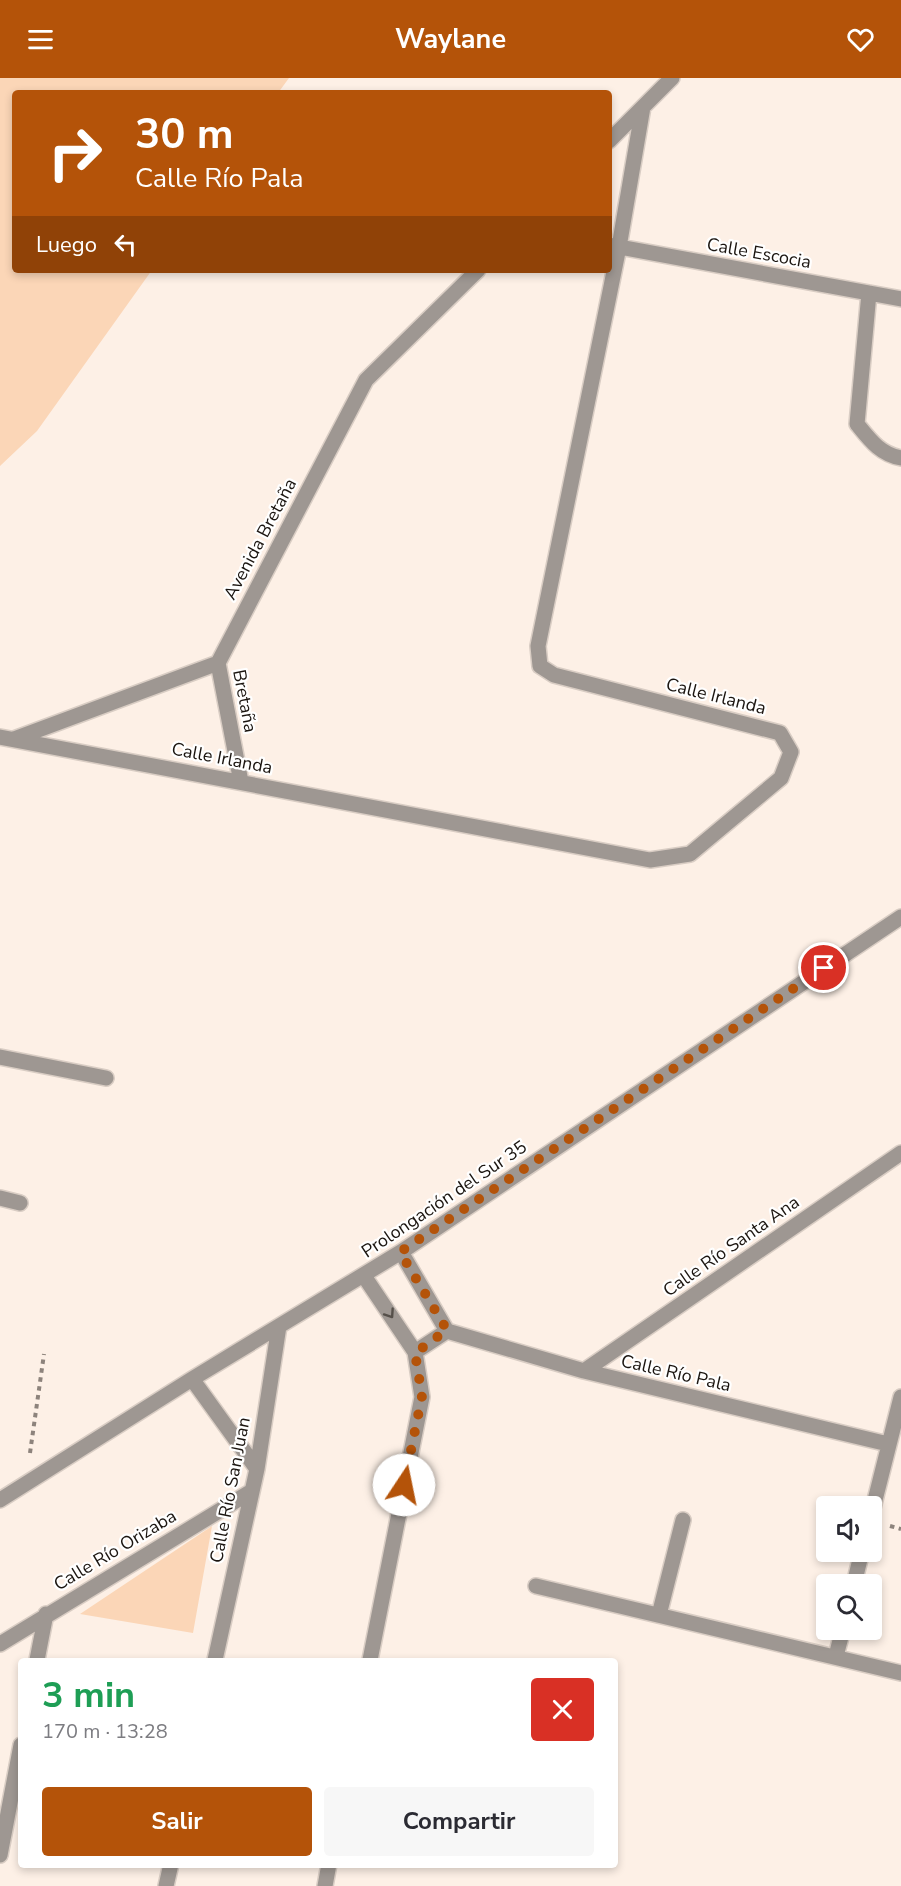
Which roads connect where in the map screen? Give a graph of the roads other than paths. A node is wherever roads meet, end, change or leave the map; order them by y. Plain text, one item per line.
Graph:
1 (672, 78) edge
2 (643, 107) junction
3 (612, 138) edge
4 (614, 246) edge
5 (475, 273) edge
6 (609, 273) edge
7 (869, 293) junction
8 (901, 299) edge
9 (901, 458) edge
10 (218, 663) junction
11 (7, 738) edge
12 (241, 782) junction
13 (901, 917) edge
14 (0, 1057) edge
15 (106, 1078) dead end
16 (901, 1153) edge
17 (0, 1198) edge
18 (20, 1203) dead end
19 (400, 1252) junction
20 (364, 1276) junction
21 (279, 1326) junction
22 (447, 1330) junction
23 (415, 1353) junction
24 (584, 1371) junction
25 (192, 1379) junction
26 (901, 1397) edge
27 (888, 1444) junction
28 (257, 1468) junction
29 (252, 1491) junction
30 (876, 1496) edge
31 (0, 1500) edge
32 (683, 1520) dead end
33 (536, 1586) dead end
34 (46, 1614) junction
35 (658, 1614) junction
36 (840, 1640) edge
37 (0, 1644) edge
38 (836, 1656) junction
39 (37, 1658) edge
40 (215, 1658) edge
41 (370, 1658) edge
42 (901, 1673) edge
43 (18, 1759) edge
44 (2, 1836) edge
45 (0, 1855) edge
46 (170, 1868) edge
47 (328, 1868) edge
48 (166, 1886) edge
49 (325, 1886) edge

1 - 2 street
2 - 3 street
2 - 4 street, Calle Irlanda
4 - 7 street, Calle Escocia
5 - 10 street, Avenida Bretaña
6 - 12 street, Calle Irlanda
7 - 8 street, Calle Escocia
7 - 9 street
10 - 11 street
10 - 12 street, Bretaña
11 - 12 street, Calle Irlanda
13 - 19 street, Prolongación del Sur 35
14 - 15 street
16 - 24 street, Calle Río Santa Ana
17 - 18 street
19 - 20 street, Prolongación del Sur 35
19 - 22 street
20 - 21 street, Prolongación del Sur 35
20 -> 23 street
21 - 25 street, Prolongación del Sur 35
21 - 28 street, Calle Río San Juan
22 - 23 street
22 - 24 street, Calle Río Pala
23 - 41 street
24 - 27 street, Calle Río Pala
25 - 28 street
25 - 31 street, Prolongación del Sur 35
26 - 27 street
27 - 30 street
28 - 29 street, Calle Río San Juan
29 - 34 street, Calle Río Orizaba
29 - 40 street, Calle Río San Juan
32 - 35 street
33 - 35 street
34 - 37 street, Calle Río Orizaba
34 - 39 street
35 - 38 street
36 - 38 street
38 - 42 street
43 - 44 street
44 - 45 street
46 - 48 street
47 - 49 street

